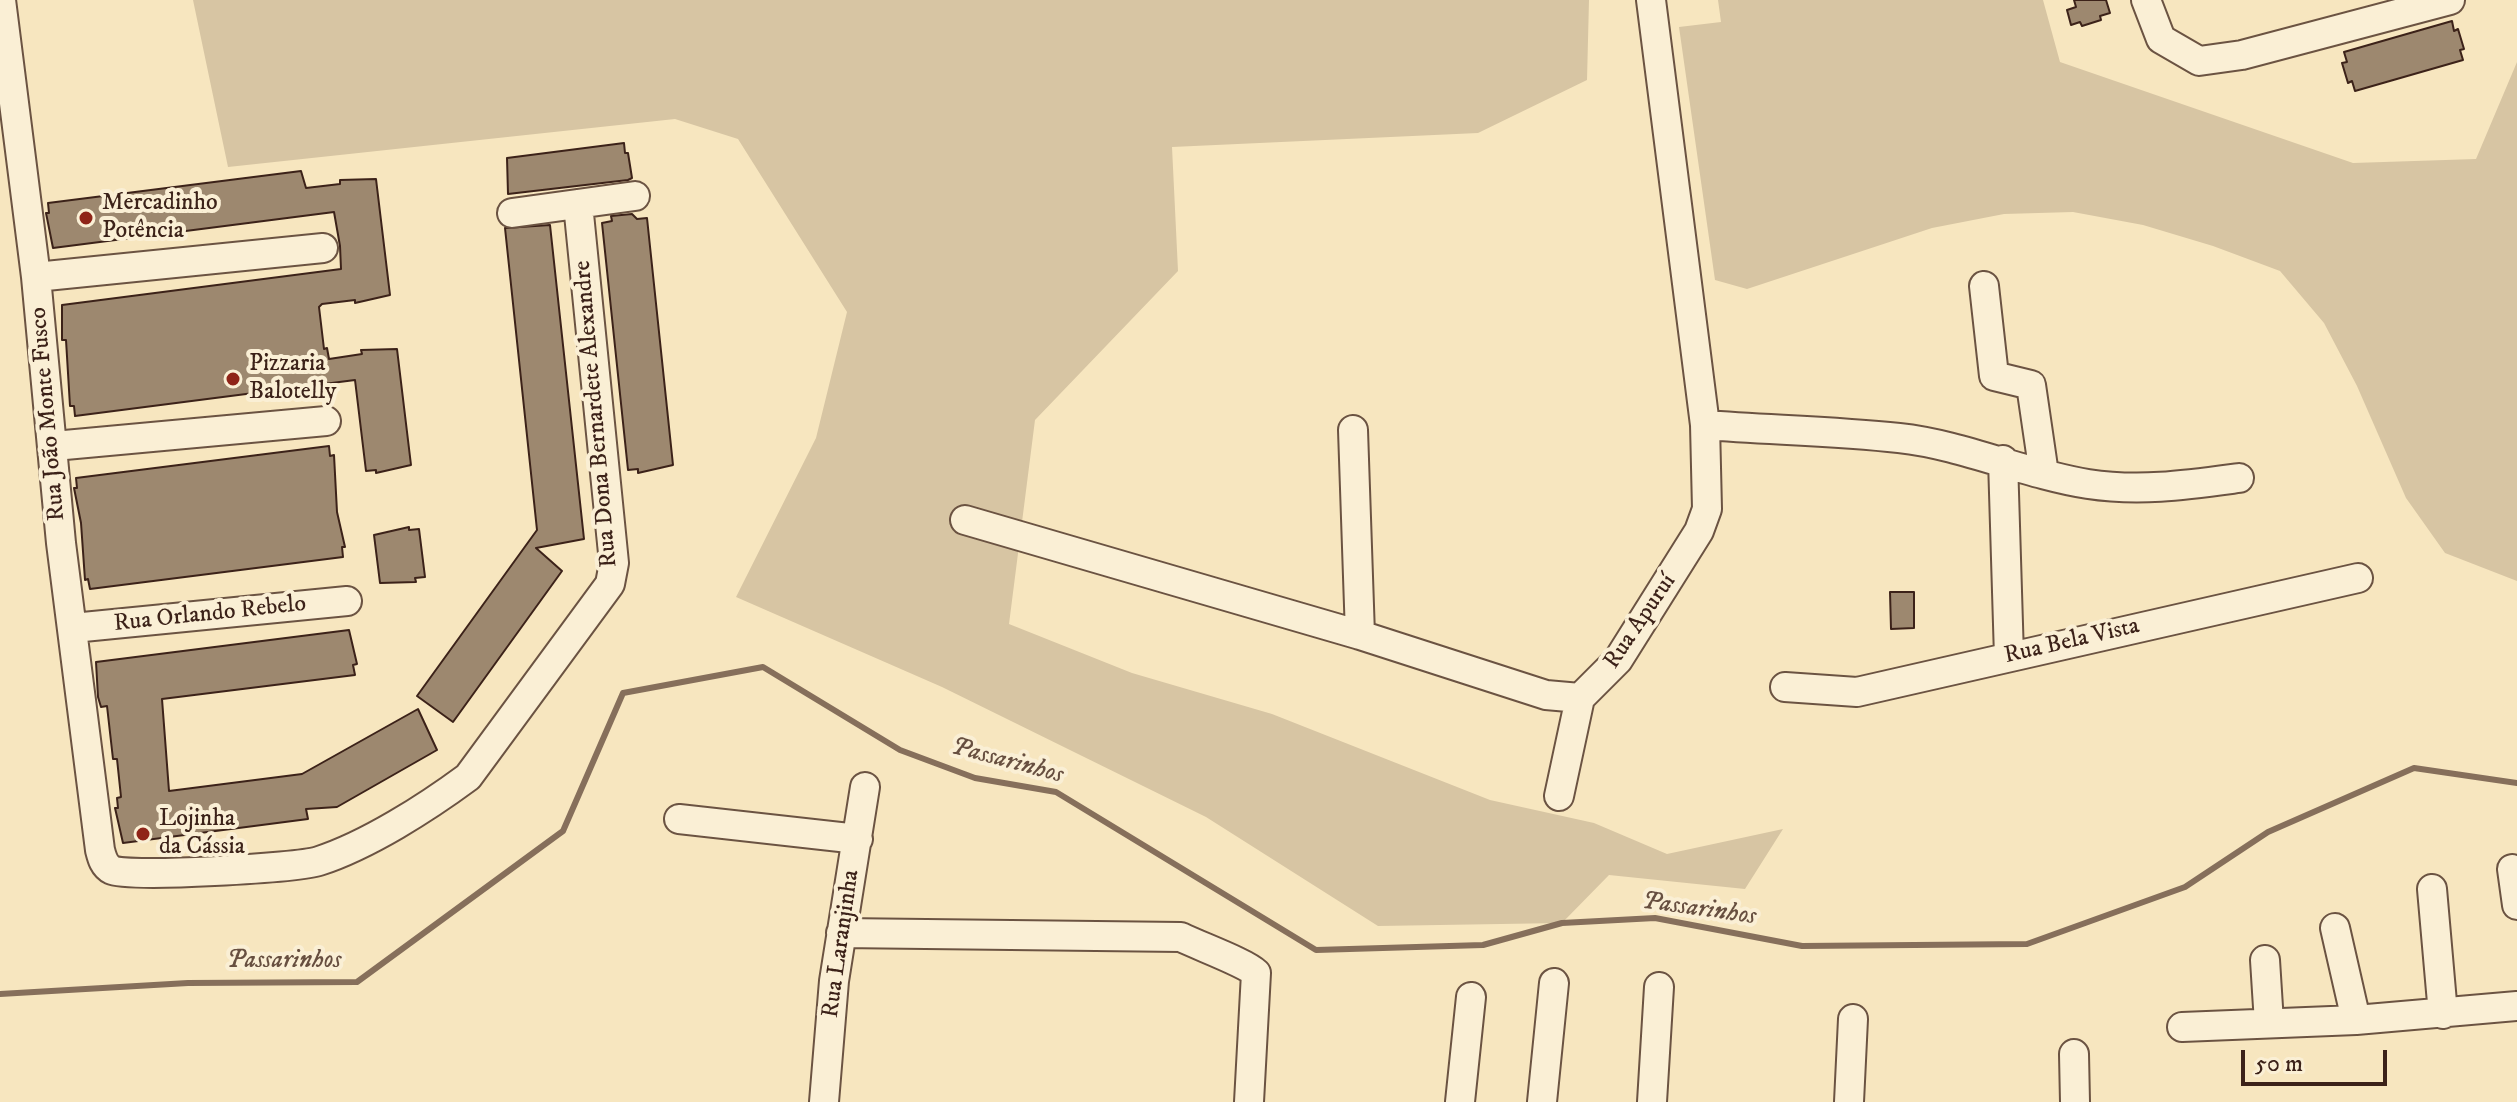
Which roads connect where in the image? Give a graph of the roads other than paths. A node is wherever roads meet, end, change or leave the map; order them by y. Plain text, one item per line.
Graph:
1 (1, 0) edge
2 (1651, 0) edge
3 (2146, 0) edge
4 (2450, 0) edge
5 (635, 196) dead end
6 (578, 204) junction
7 (512, 213) dead end
8 (323, 248) dead end
9 (36, 277) junction
10 (1984, 286) dead end
11 (326, 421) dead end
12 (1705, 425) junction
13 (1353, 430) dead end
14 (54, 446) junction
15 (2003, 460) junction
16 (2044, 474) junction
17 (2239, 478) dead end
18 (965, 520) dead end
19 (2358, 578) dead end
20 (347, 601) dead end
21 (73, 628) junction
22 (1360, 635) junction
23 (2009, 657) junction
24 (1785, 687) dead end
25 (1580, 698) junction
26 (865, 787) dead end
27 (1559, 796) dead end
28 (679, 819) dead end
29 (98, 828) joint
30 (858, 839) junction
31 (2512, 869) dead end
32 (2432, 889) dead end
33 (2517, 905) edge
34 (2335, 928) dead end
35 (841, 933) junction
36 (2265, 960) dead end
37 (1554, 983) dead end
38 (1659, 987) dead end
39 (1471, 997) dead end
40 (2517, 1006) edge
41 (2443, 1014) junction
42 (1853, 1019) dead end
43 (2356, 1020) junction
44 (2269, 1023) junction
45 (2182, 1027) dead end
46 (2074, 1054) dead end
47 (824, 1102) edge
48 (1249, 1102) edge
49 (1460, 1102) edge
50 (1542, 1102) edge
51 (1652, 1102) edge
52 (1849, 1102) edge
53 (2075, 1102) edge

1 - 9 street, Rua João Monte Fusco
2 - 12 street, Rua Apuruí
3 - 4 street
5 - 6 street
6 - 7 street
6 - 29 street, Rua Dona Bernardete Alexandre
8 - 9 street
9 - 14 street, Rua João Monte Fusco
10 - 16 street
11 - 14 street
12 - 15 street
12 - 25 street, Rua Apuruí
13 - 22 street
14 - 21 street, Rua João Monte Fusco
15 - 16 street
15 - 23 street
16 - 17 street
18 - 22 street
19 - 23 street, Rua Bela Vista
20 - 21 street, Rua Orlando Rebelo
21 - 29 street, Rua João Monte Fusco
22 - 25 street
23 - 24 street, Rua Bela Vista
25 - 27 street
26 - 30 street, Rua Laranjinha
28 - 30 street
30 - 35 street, Rua Laranjinha
31 - 33 street
32 - 41 street
34 - 43 street
35 - 47 street, Rua Laranjinha
35 - 48 street
36 - 44 street
37 - 50 street
38 - 51 street
39 - 49 street
40 - 41 street
41 - 43 street
42 - 52 street
43 - 44 street
44 - 45 street
46 - 53 street

